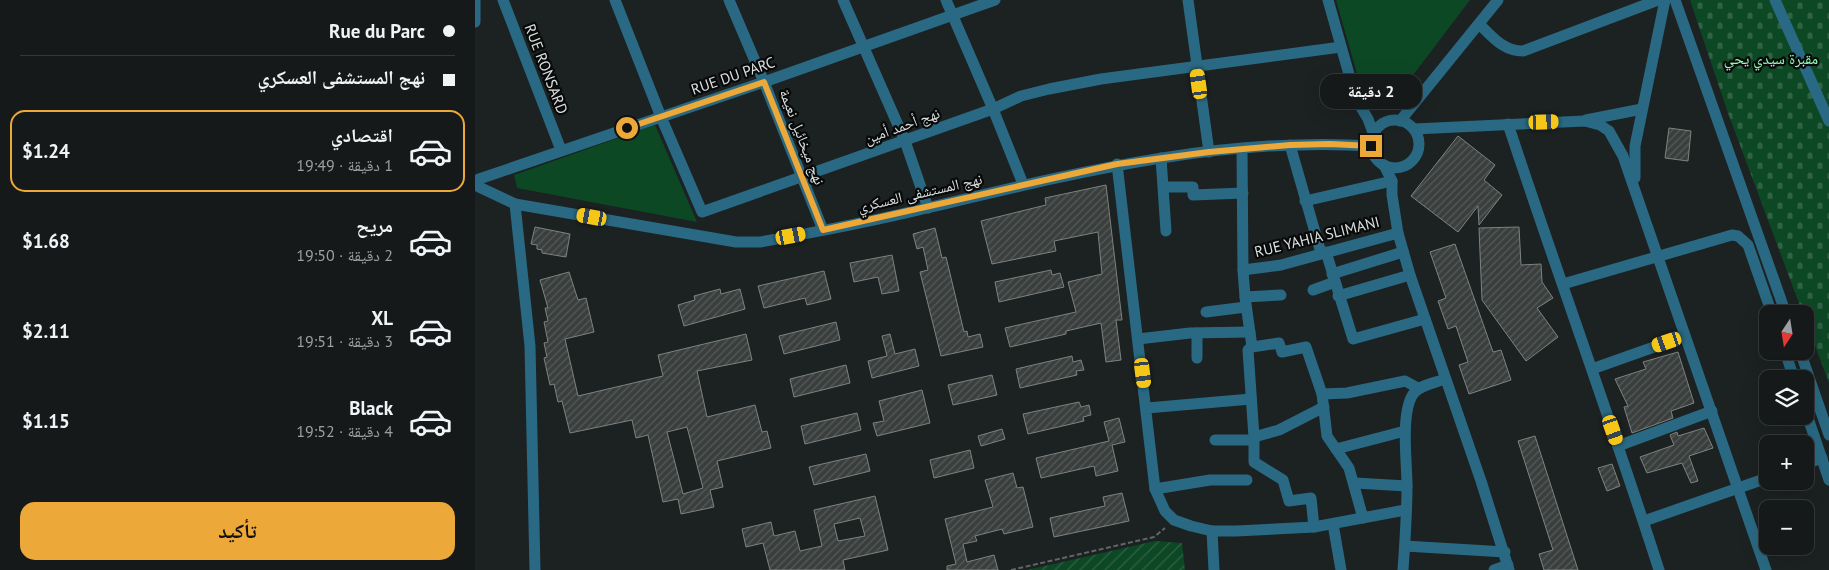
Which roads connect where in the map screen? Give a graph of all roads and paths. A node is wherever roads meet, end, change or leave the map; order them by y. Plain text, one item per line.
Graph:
1 (481, 0) edge
2 (503, 0) edge
3 (615, 0) edge
4 (729, 0) edge
5 (843, 0) edge
6 (946, 0) edge
7 (995, 0) edge
8 (1188, 0) edge
9 (1328, 0) edge
10 (1498, 0) edge
11 (1658, 0) edge
12 (1665, 0) edge
13 (1675, 0) edge
14 (1775, 0) edge
15 (475, 1) edge
16 (953, 15) junction
17 (475, 22) edge
18 (1480, 25) junction
19 (863, 46) junction
20 (1341, 47) junction
21 (1196, 66) junction
22 (764, 82) junction
23 (993, 109) junction
24 (1642, 110) junction
25 (661, 117) junction
26 (1401, 121) junction
27 (1585, 121) junction
28 (1829, 121) edge
29 (1508, 124) junction
30 (1414, 129) junction
31 (1373, 140) junction
32 (905, 141) junction
33 (1290, 145) junction
34 (1242, 149) junction
35 (561, 150) junction
36 (1209, 152) junction
37 (1161, 158) junction
38 (1117, 164) junction
39 (1384, 166) junction
40 (801, 177) junction
41 (1392, 181) junction
42 (477, 183) edge
43 (1023, 184) junction
44 (1164, 187) junction
45 (1635, 190) junction
46 (1243, 193) junction
47 (1305, 201) junction
48 (515, 204) junction
49 (928, 208) junction
50 (823, 230) junction
51 (1166, 231) dead end
52 (1398, 233) junction
53 (1403, 252) junction
54 (1323, 253) junction
55 (1657, 256) junction
56 (1243, 270) junction
57 (1410, 275) junction
58 (1333, 278) junction
59 (1563, 284) junction
60 (1313, 290) dead end
61 (1281, 295) dead end
62 (1338, 296) junction
63 (1246, 302) junction
64 (1769, 305) edge
65 (1783, 305) edge
66 (1206, 312) dead end
67 (1425, 319) junction
68 (1250, 332) junction
69 (1197, 333) junction
70 (1685, 336) junction
71 (1138, 339) junction
72 (1252, 347) junction
73 (1197, 358) dead end
74 (1802, 360) edge
75 (1592, 369) junction
76 (1445, 379) junction
77 (1419, 388) junction
78 (1322, 394) junction
79 (1251, 399) junction
80 (1324, 407) junction
81 (1147, 408) junction
82 (1712, 411) junction
83 (1810, 425) edge
84 (1405, 431) junction
85 (1829, 435) edge
86 (1254, 439) junction
87 (1215, 440) dead end
88 (1618, 446) junction
89 (1335, 448) junction
90 (1822, 458) junction
91 (1814, 461) edge
92 (1247, 480) dead end
93 (1829, 480) edge
94 (1759, 481) edge
95 (1355, 483) junction
96 (1407, 486) junction
97 (1737, 488) junction
98 (1155, 489) junction
99 (1405, 510) junction
100 (1363, 518) junction
101 (1174, 520) junction
102 (1643, 520) junction
103 (1333, 524) junction
104 (1314, 527) junction
105 (1212, 531) junction
106 (1405, 546) junction
107 (1505, 552) junction
108 (1509, 567) edge
109 (535, 570) edge
110 (1011, 570) edge
111 (1214, 570) edge
112 (1341, 570) edge
113 (1403, 570) edge
114 (1494, 570) edge
115 (1659, 570) edge
116 (1766, 570) edge

1 - 15 street
2 - 35 street, RUE RONSARD
3 - 25 street, نهج أحمد أمين
4 - 22 street, نهج ميخائيل نعيمة
5 - 19 street
6 - 16 street
7 - 16 street, RUE DU PARC
8 - 21 street
9 - 20 street
10 - 18 street
11 - 18 street
12 - 24 street
13 - 65 street
14 - 28 street
15 - 17 street
16 - 19 street, RUE DU PARC
16 - 23 street
18 - 26 street
19 - 22 street, RUE DU PARC
19 - 32 street
20 - 21 street, نهج أحمد أمين
20 - 31 street
21 - 23 street, نهج أحمد أمين
21 - 36 street
22 - 25 street, RUE DU PARC
22 - 40 street, نهج ميخائيل نعيمة
23 - 32 street, نهج أحمد أمين
23 - 43 street
24 - 27 street
24 - 45 street
25 - 35 street, RUE DU PARC
25 - 40 street, نهج أحمد أمين
26 - 30 street
26 - 31 street
27 - 29 street
27 - 45 street
29 - 30 street
29 - 59 street
30 - 39 street
31 - 33 street, نهج المستشفى العسكري
31 - 39 street
32 - 40 street, نهج أحمد أمين
32 - 49 street
33 - 34 street, نهج المستشفى العسكري
33 - 47 street
34 - 36 street, نهج المستشفى العسكري
34 - 46 street
35 - 42 street, RUE DU PARC
36 - 37 street, نهج المستشفى العسكري
37 - 38 street, نهج المستشفى العسكري
37 - 44 street
38 - 43 street, نهج المستشفى العسكري
38 - 71 street
39 - 41 street
40 - 50 street, نهج ميخائيل نعيمة
41 - 47 street
41 - 52 street
42 - 48 street, نهج المستشفى العسكري
43 - 49 street, نهج المستشفى العسكري
44 - 46 street
44 - 51 street
45 - 55 street
46 - 56 street
47 - 54 street
48 - 50 street, نهج المستشفى العسكري
48 - 109 street
49 - 50 street, نهج المستشفى العسكري
52 - 53 street
52 - 54 street, RUE YAHIA SLIMANI
53 - 57 street
53 - 58 street
54 - 56 street, RUE YAHIA SLIMANI
54 - 58 street
55 - 59 street
55 - 64 street
55 - 70 street
56 - 63 street
57 - 62 street
57 - 67 street
58 - 60 street
58 - 62 street
59 - 75 street
61 - 63 street
62 - 67 street
63 - 66 street
63 - 68 street
67 - 76 street
68 - 69 street
68 - 72 street
69 - 71 street
69 - 73 street
70 - 75 street
70 - 82 street
71 - 81 street
72 - 78 street
72 - 79 street
74 - 85 street
75 - 88 street
76 - 77 street
76 - 107 street
77 - 78 street
77 - 84 street
78 - 80 street
79 - 81 street
79 - 86 street
80 - 86 street
80 - 89 street
81 - 98 street
82 - 88 street
82 - 97 street
83 - 90 street
84 - 89 street
84 - 96 street
86 - 87 street
86 - 104 street
88 - 102 street
89 - 95 street
90 - 91 street
90 - 93 street
92 - 98 street
94 - 97 street
95 - 96 street
95 - 100 street
96 - 99 street
97 - 102 street
97 - 116 street
98 - 101 street
99 - 100 street
99 - 106 street
100 - 103 street
101 - 105 street
101 - 110 path
102 - 115 street
103 - 104 street
103 - 112 street
104 - 105 street
105 - 111 street
106 - 107 street
106 - 113 street
107 - 108 street
108 - 114 street

